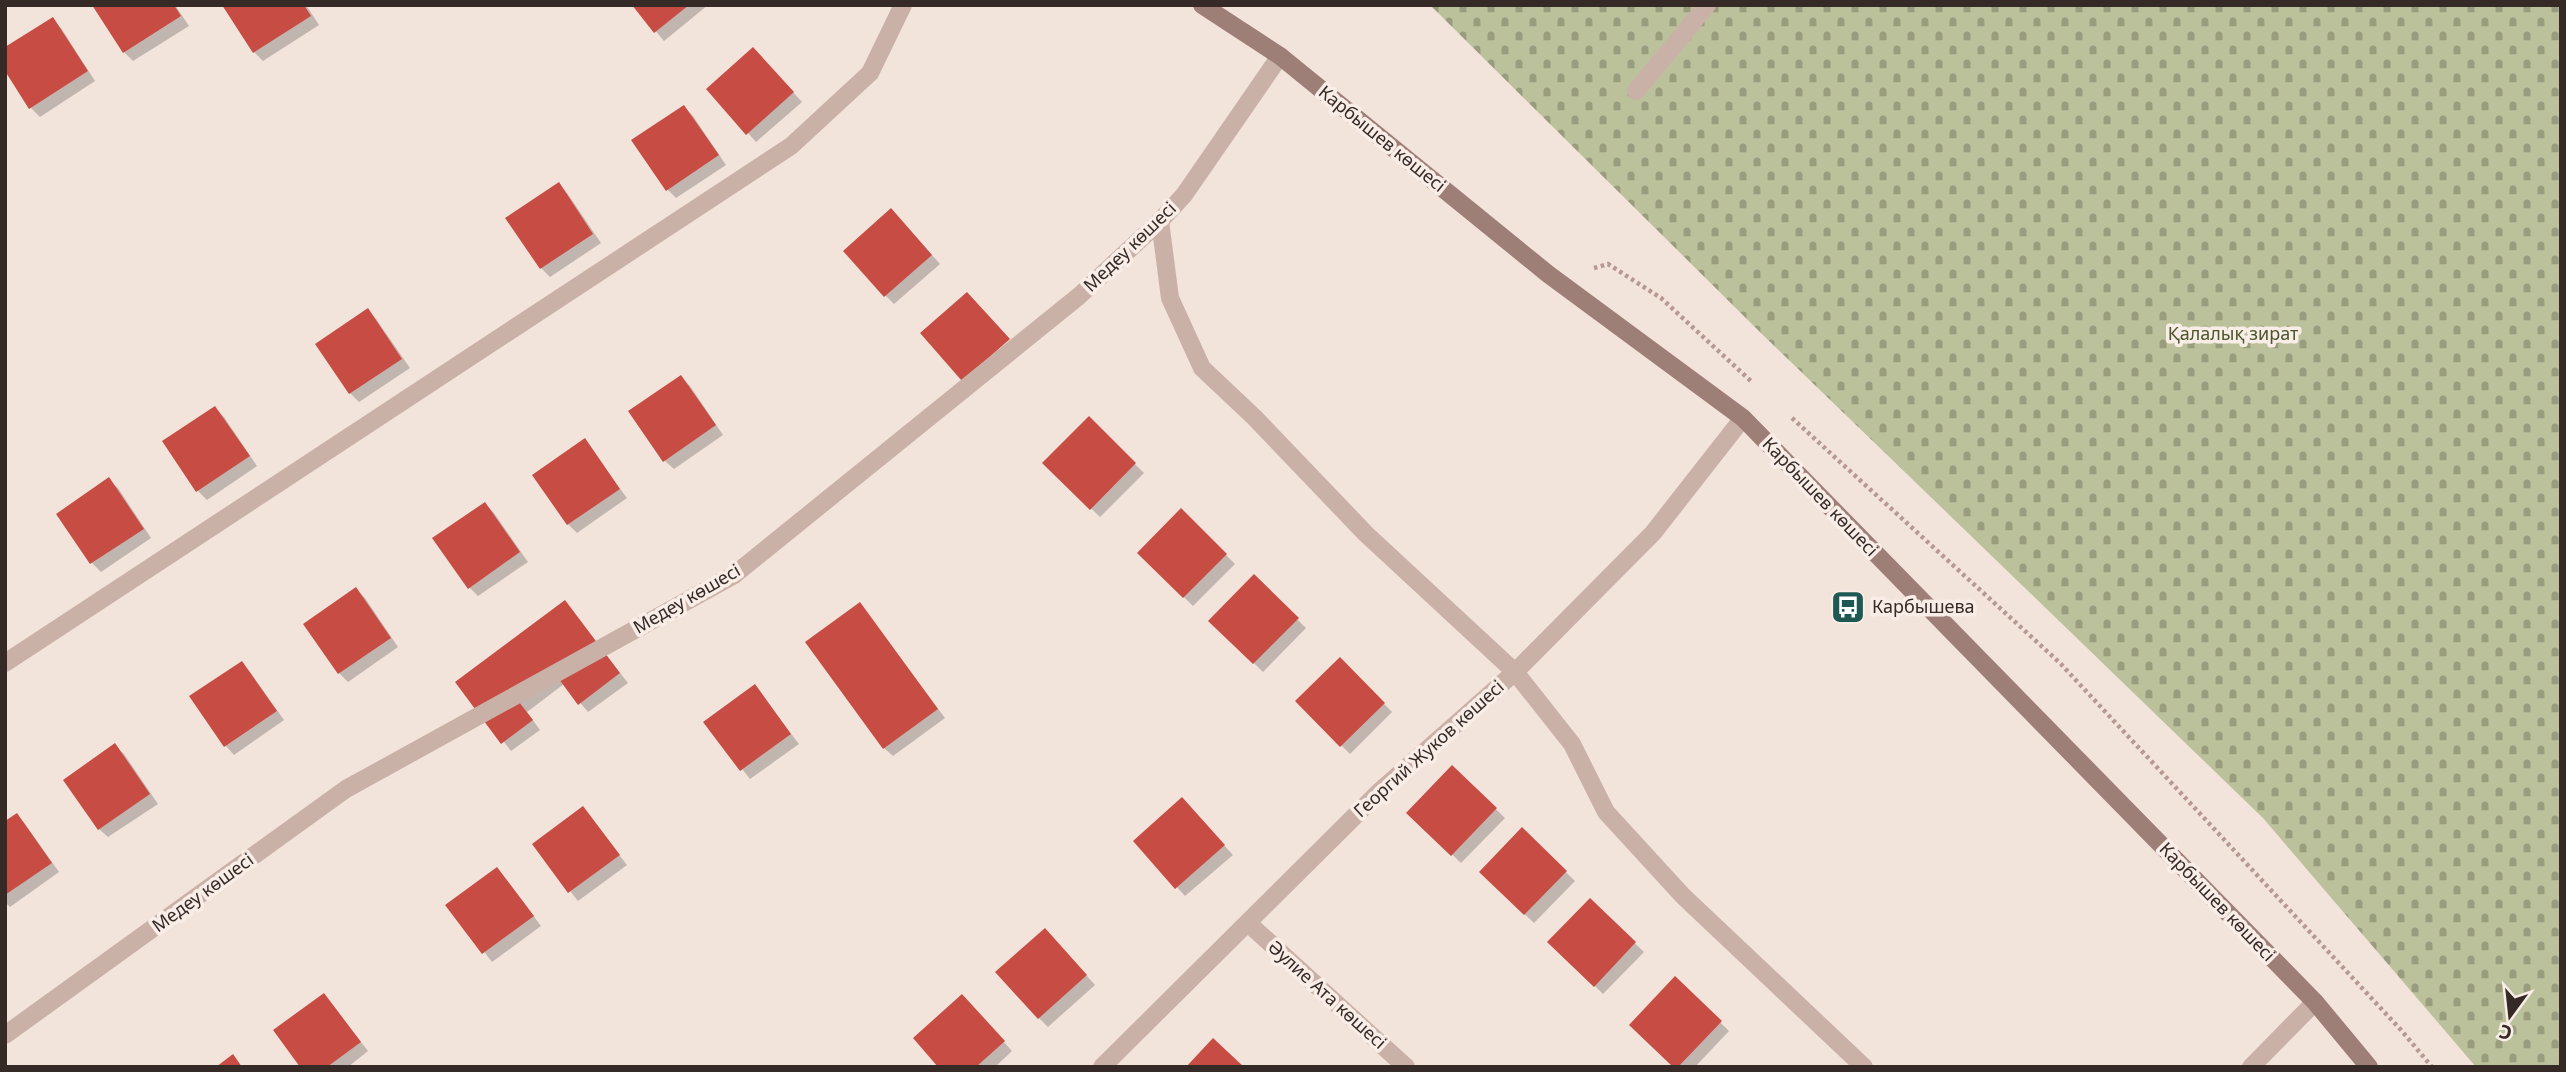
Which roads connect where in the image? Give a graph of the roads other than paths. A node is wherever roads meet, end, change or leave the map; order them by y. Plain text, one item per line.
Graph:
1 (903, 5) edge
2 (1202, 5) edge
3 (1707, 5) edge
4 (1280, 56) junction
5 (1636, 91) dead end
6 (1160, 222) junction
7 (1742, 418) junction
8 (5, 663) edge
9 (1515, 672) junction
10 (1248, 923) junction
11 (2315, 1002) junction
12 (5, 1035) edge
13 (1102, 1067) edge
14 (1406, 1067) edge
15 (1864, 1067) edge
16 (2251, 1067) edge
17 (2369, 1067) edge

1 - 8 street
2 - 4 street, Карбышев көшесі
3 - 5 street
4 - 6 street, Медеу көшесі
4 - 7 street, Карбышев көшесі
6 - 9 street
6 - 12 street, Медеу көшесі
7 - 9 street, Георгий Жуков көшесі
7 - 11 street, Карбышев көшесі
9 - 10 street, Георгий Жуков көшесі
9 - 15 street
10 - 13 street, Георгий Жуков көшесі
10 - 14 street, Әулие Ата көшесі
11 - 16 street
11 - 17 street, Карбышев көшесі

